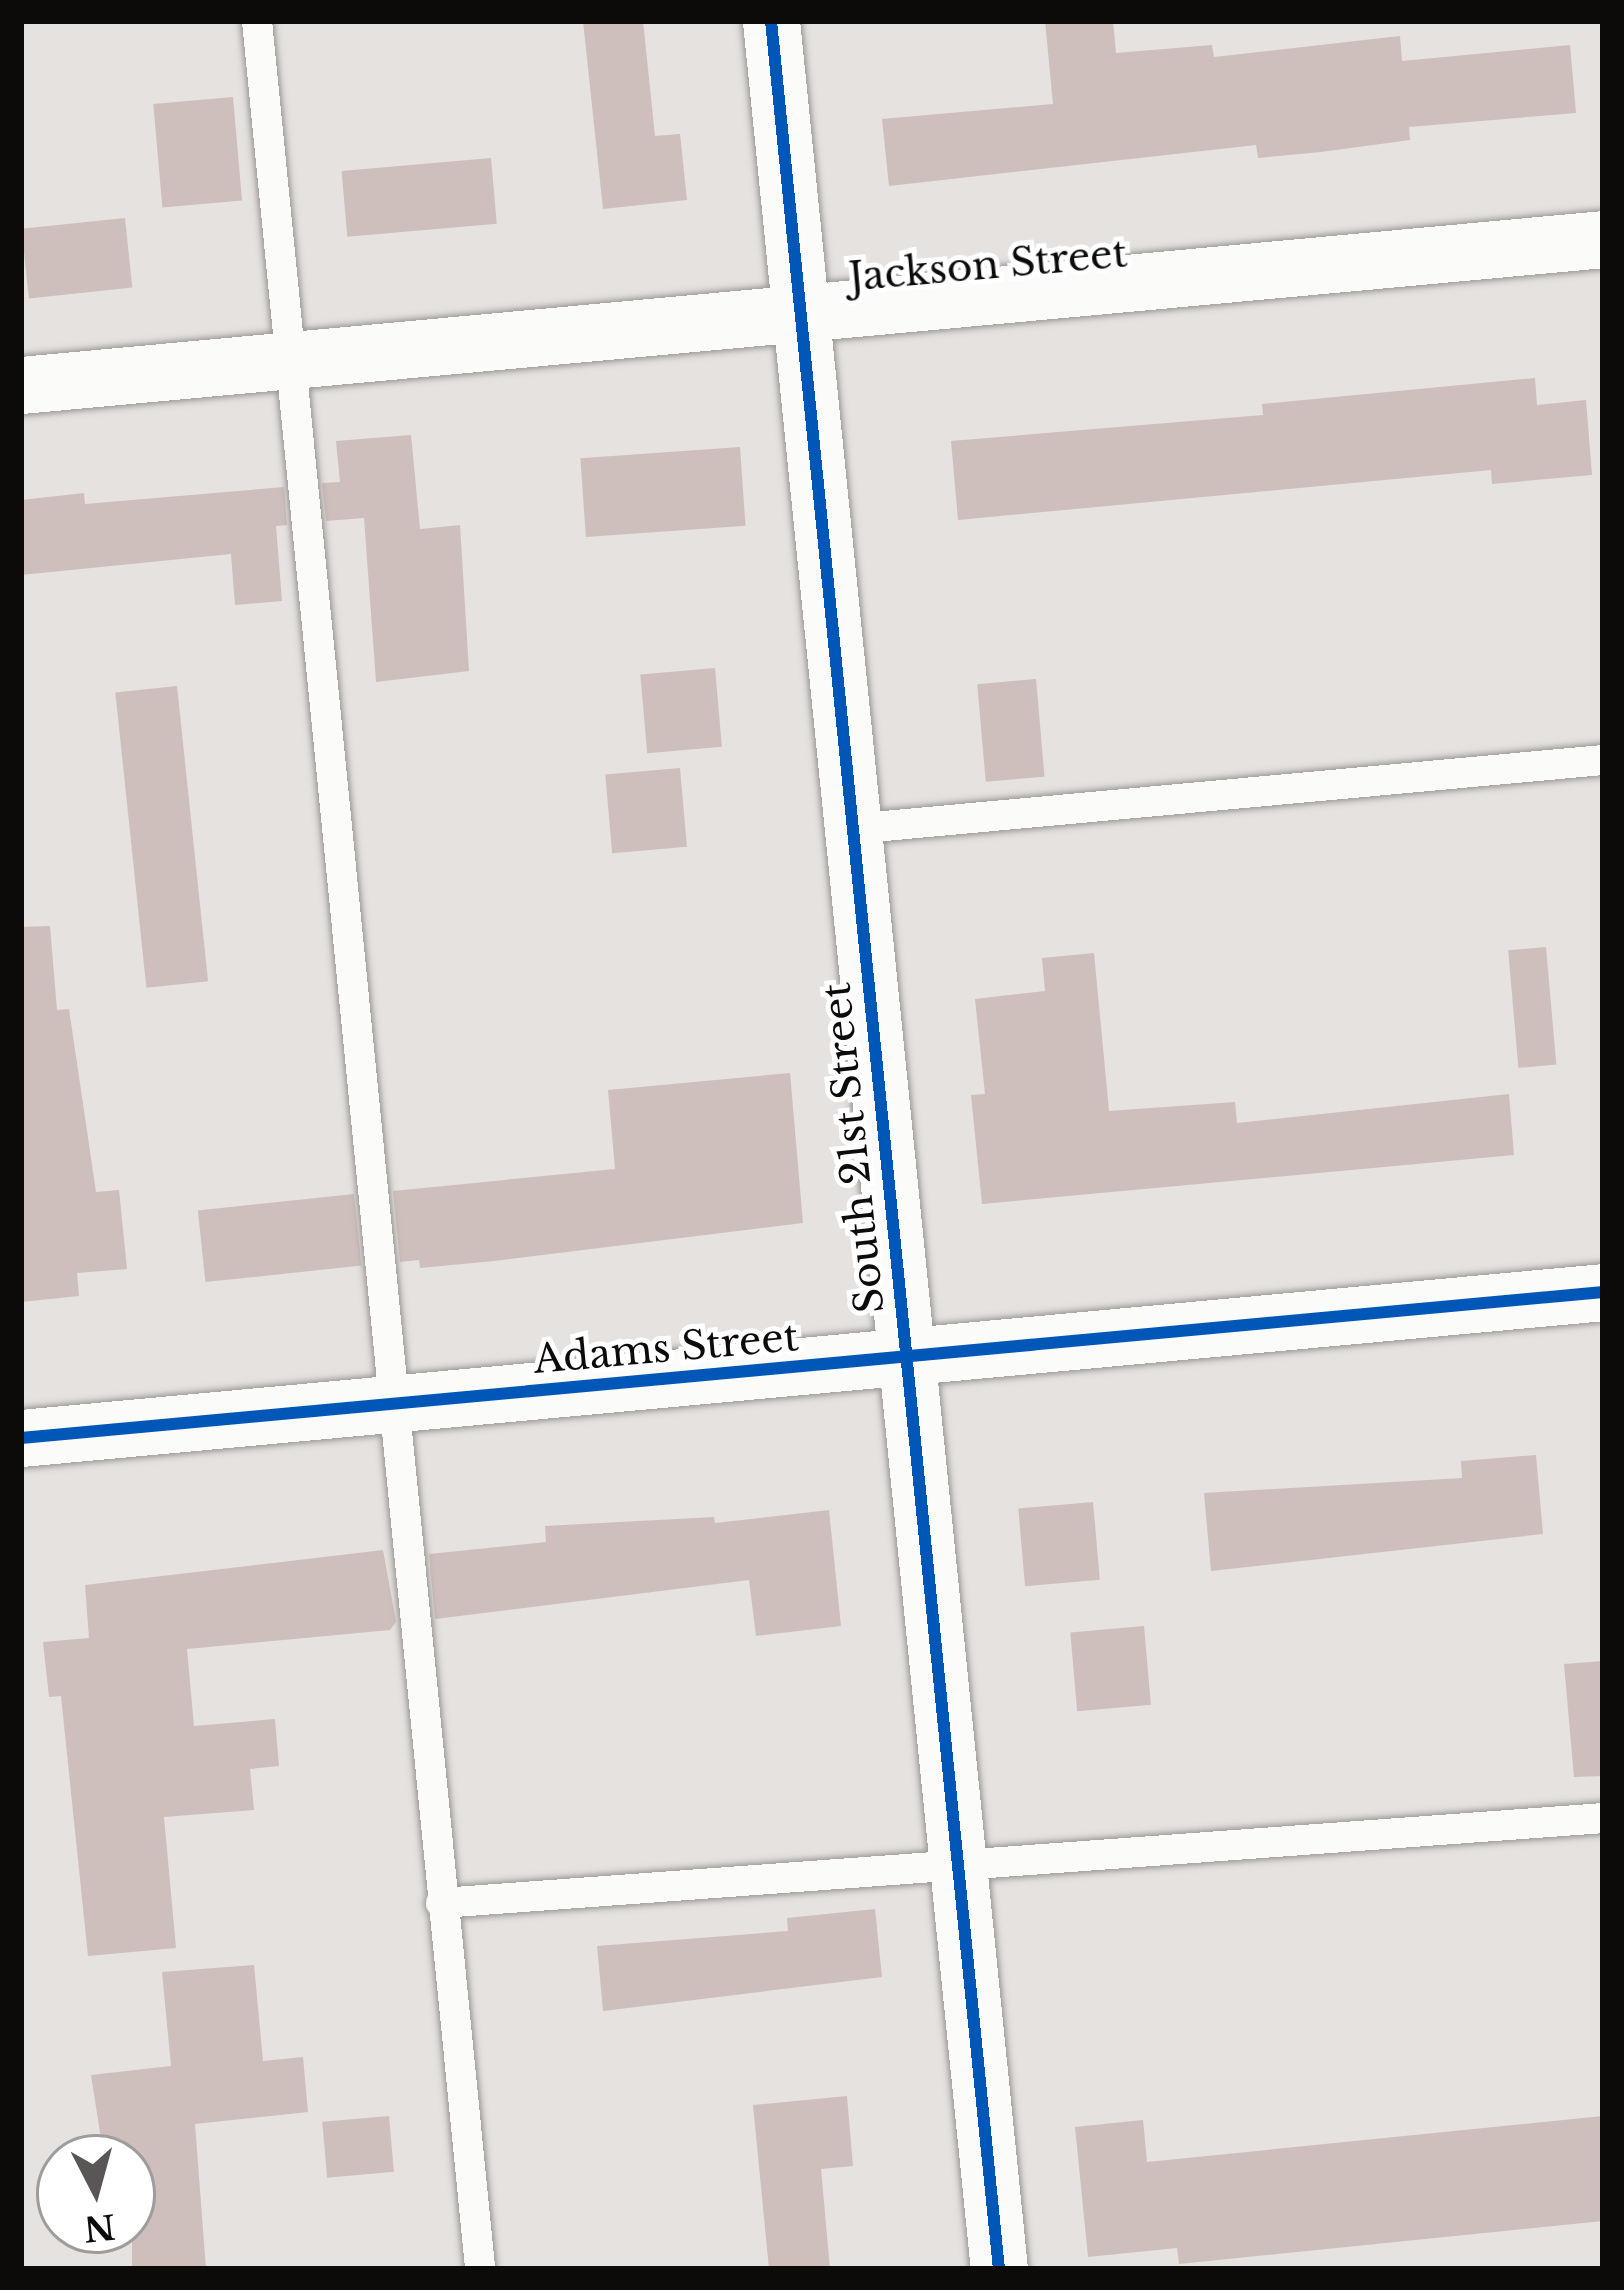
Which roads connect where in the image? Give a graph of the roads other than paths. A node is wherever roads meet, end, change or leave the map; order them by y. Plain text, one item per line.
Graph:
1 (257, 21) edge
2 (771, 21) edge
3 (1603, 239) edge
4 (800, 314) junction
5 (292, 360) junction
6 (21, 385) edge
7 (1603, 760) edge
8 (851, 829) junction
9 (1603, 1292) edge
10 (905, 1358) junction
11 (389, 1405) junction
12 (21, 1438) edge
13 (1603, 1818) edge
14 (958, 1869) junction
15 (441, 1904) junction
16 (480, 2269) edge
17 (999, 2269) edge

1 - 5 lane
2 - 4 street, South 21st Street
3 - 4 street, Jackson Street
4 - 5 street, Jackson Street
4 - 8 street, South 21st Street
5 - 6 street, Jackson Street
5 - 11 lane
7 - 8 lane
8 - 10 street, South 21st Street
9 - 10 street, Adams Street
10 - 11 street, Adams Street
10 - 14 street, South 21st Street
11 - 12 street, Adams Street
11 - 15 lane
13 - 14 lane
14 - 15 lane
14 - 17 street, South 21st Street
15 - 16 lane

